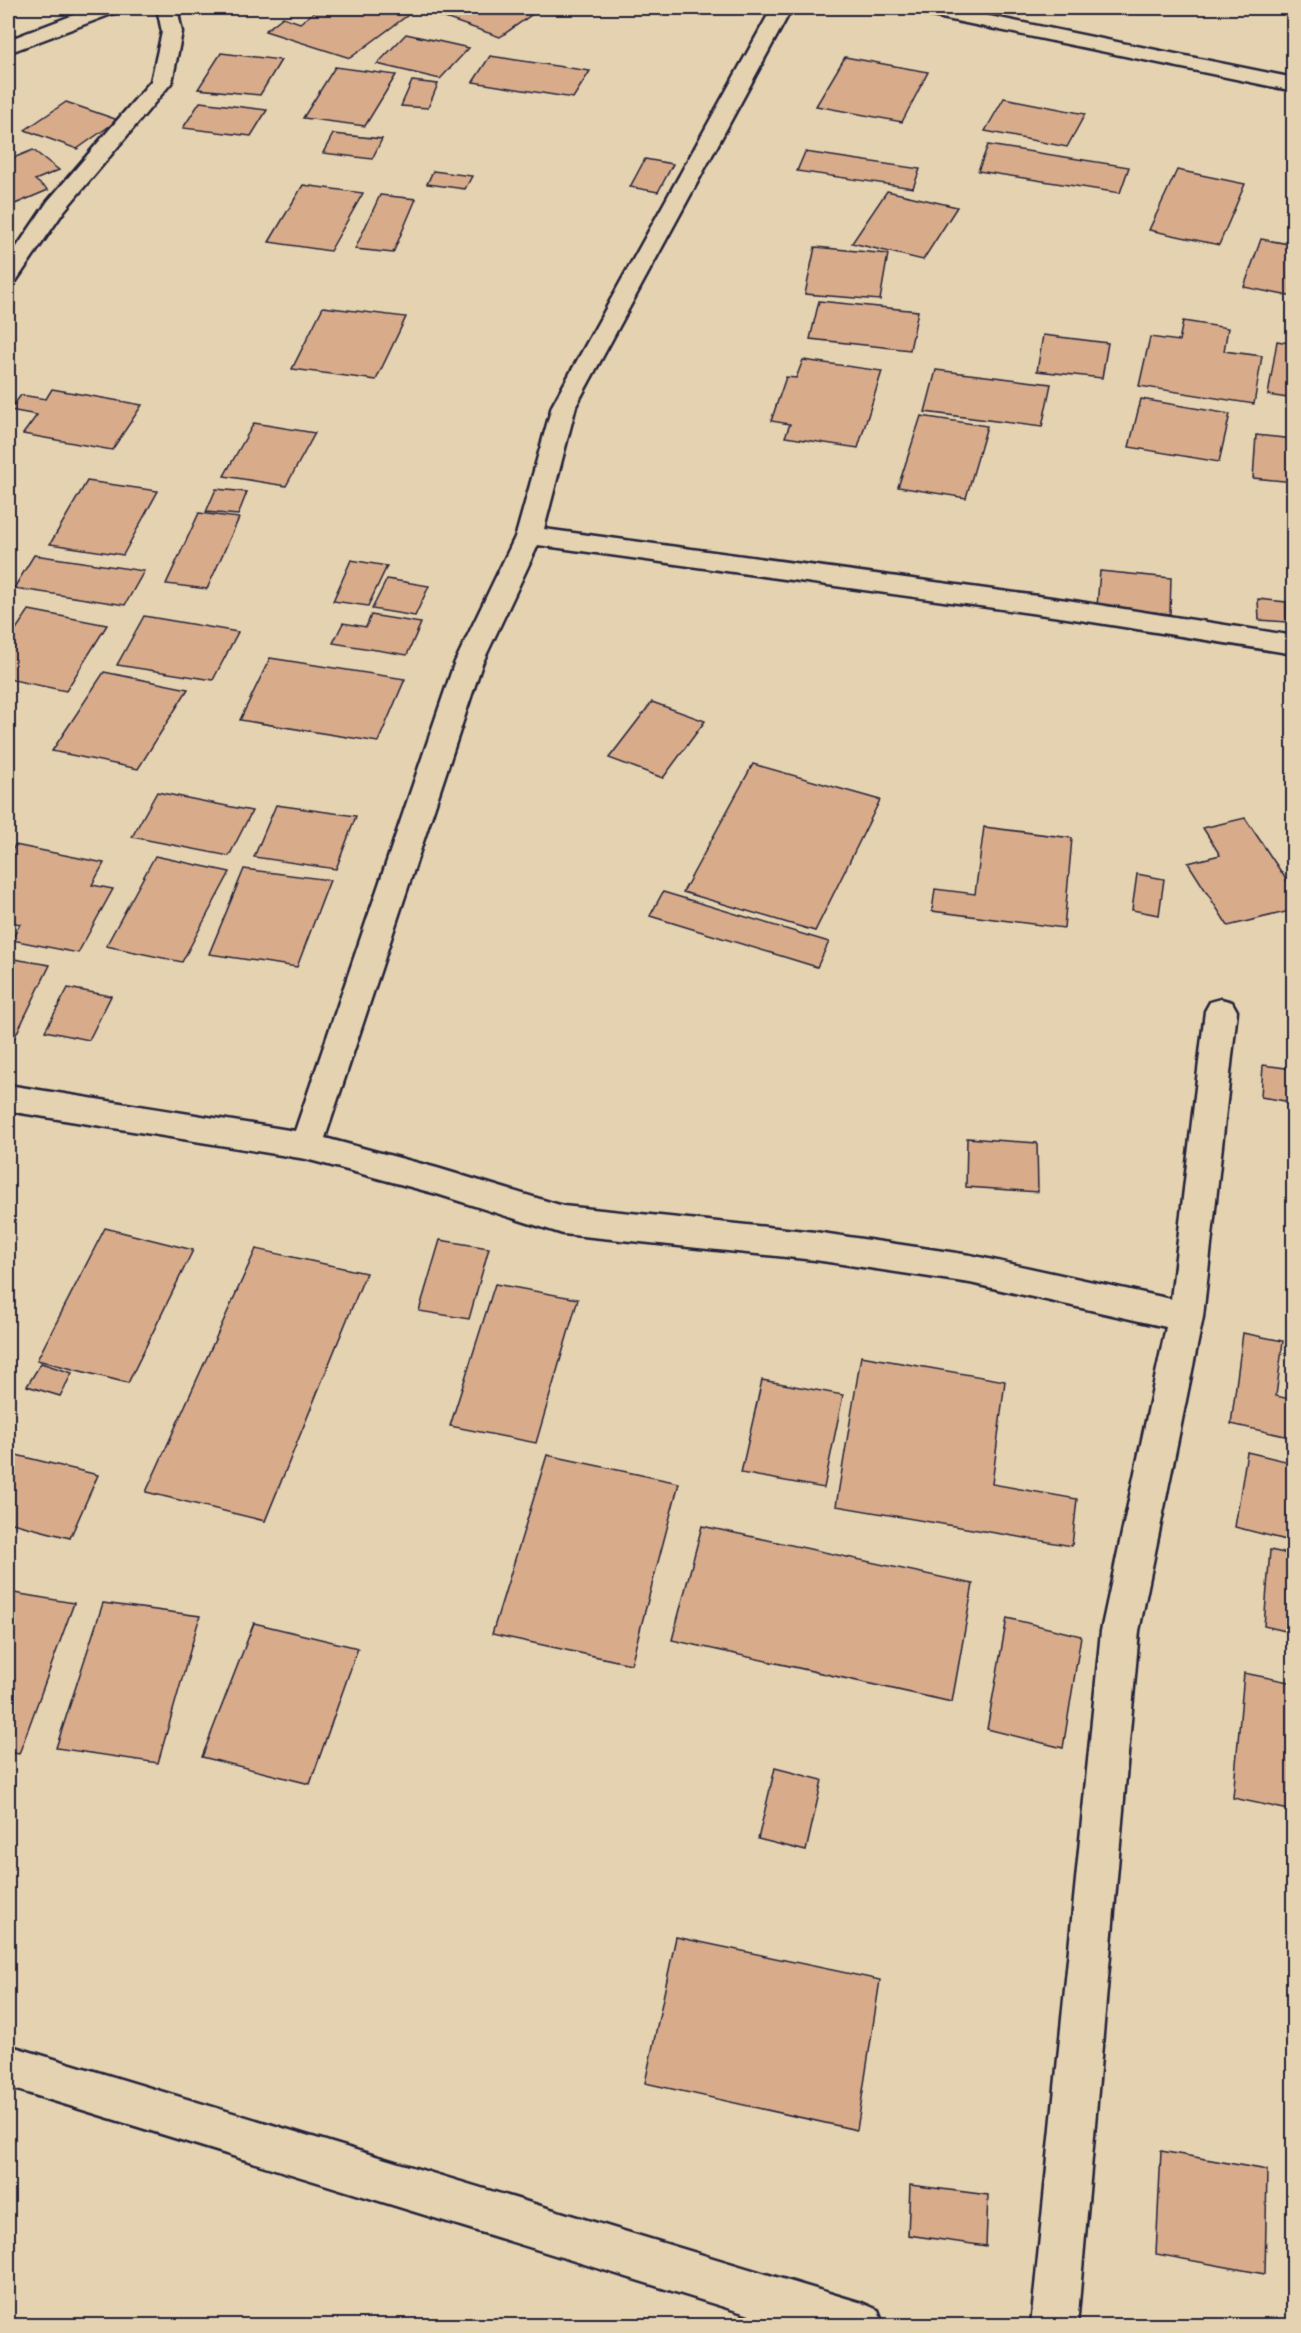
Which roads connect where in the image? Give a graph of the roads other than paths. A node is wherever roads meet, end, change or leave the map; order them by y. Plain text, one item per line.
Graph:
1 (111, 8) edge
2 (167, 8) edge
3 (782, 8) edge
4 (922, 8) edge
5 (8, 47) edge
6 (1293, 85) edge
7 (8, 276) edge
8 (529, 535) junction
9 (1293, 645) edge
10 (1221, 1011) dead end
11 (8, 1098) edge
12 (306, 1146) junction
13 (1186, 1317) junction
14 (8, 2066) edge
15 (862, 2325) edge
16 (1054, 2325) edge

1 - 5 street
2 - 7 street
3 - 8 street
4 - 6 street
8 - 9 street
8 - 12 street
10 - 13 street
11 - 12 street
12 - 13 street
13 - 16 street
14 - 15 street

